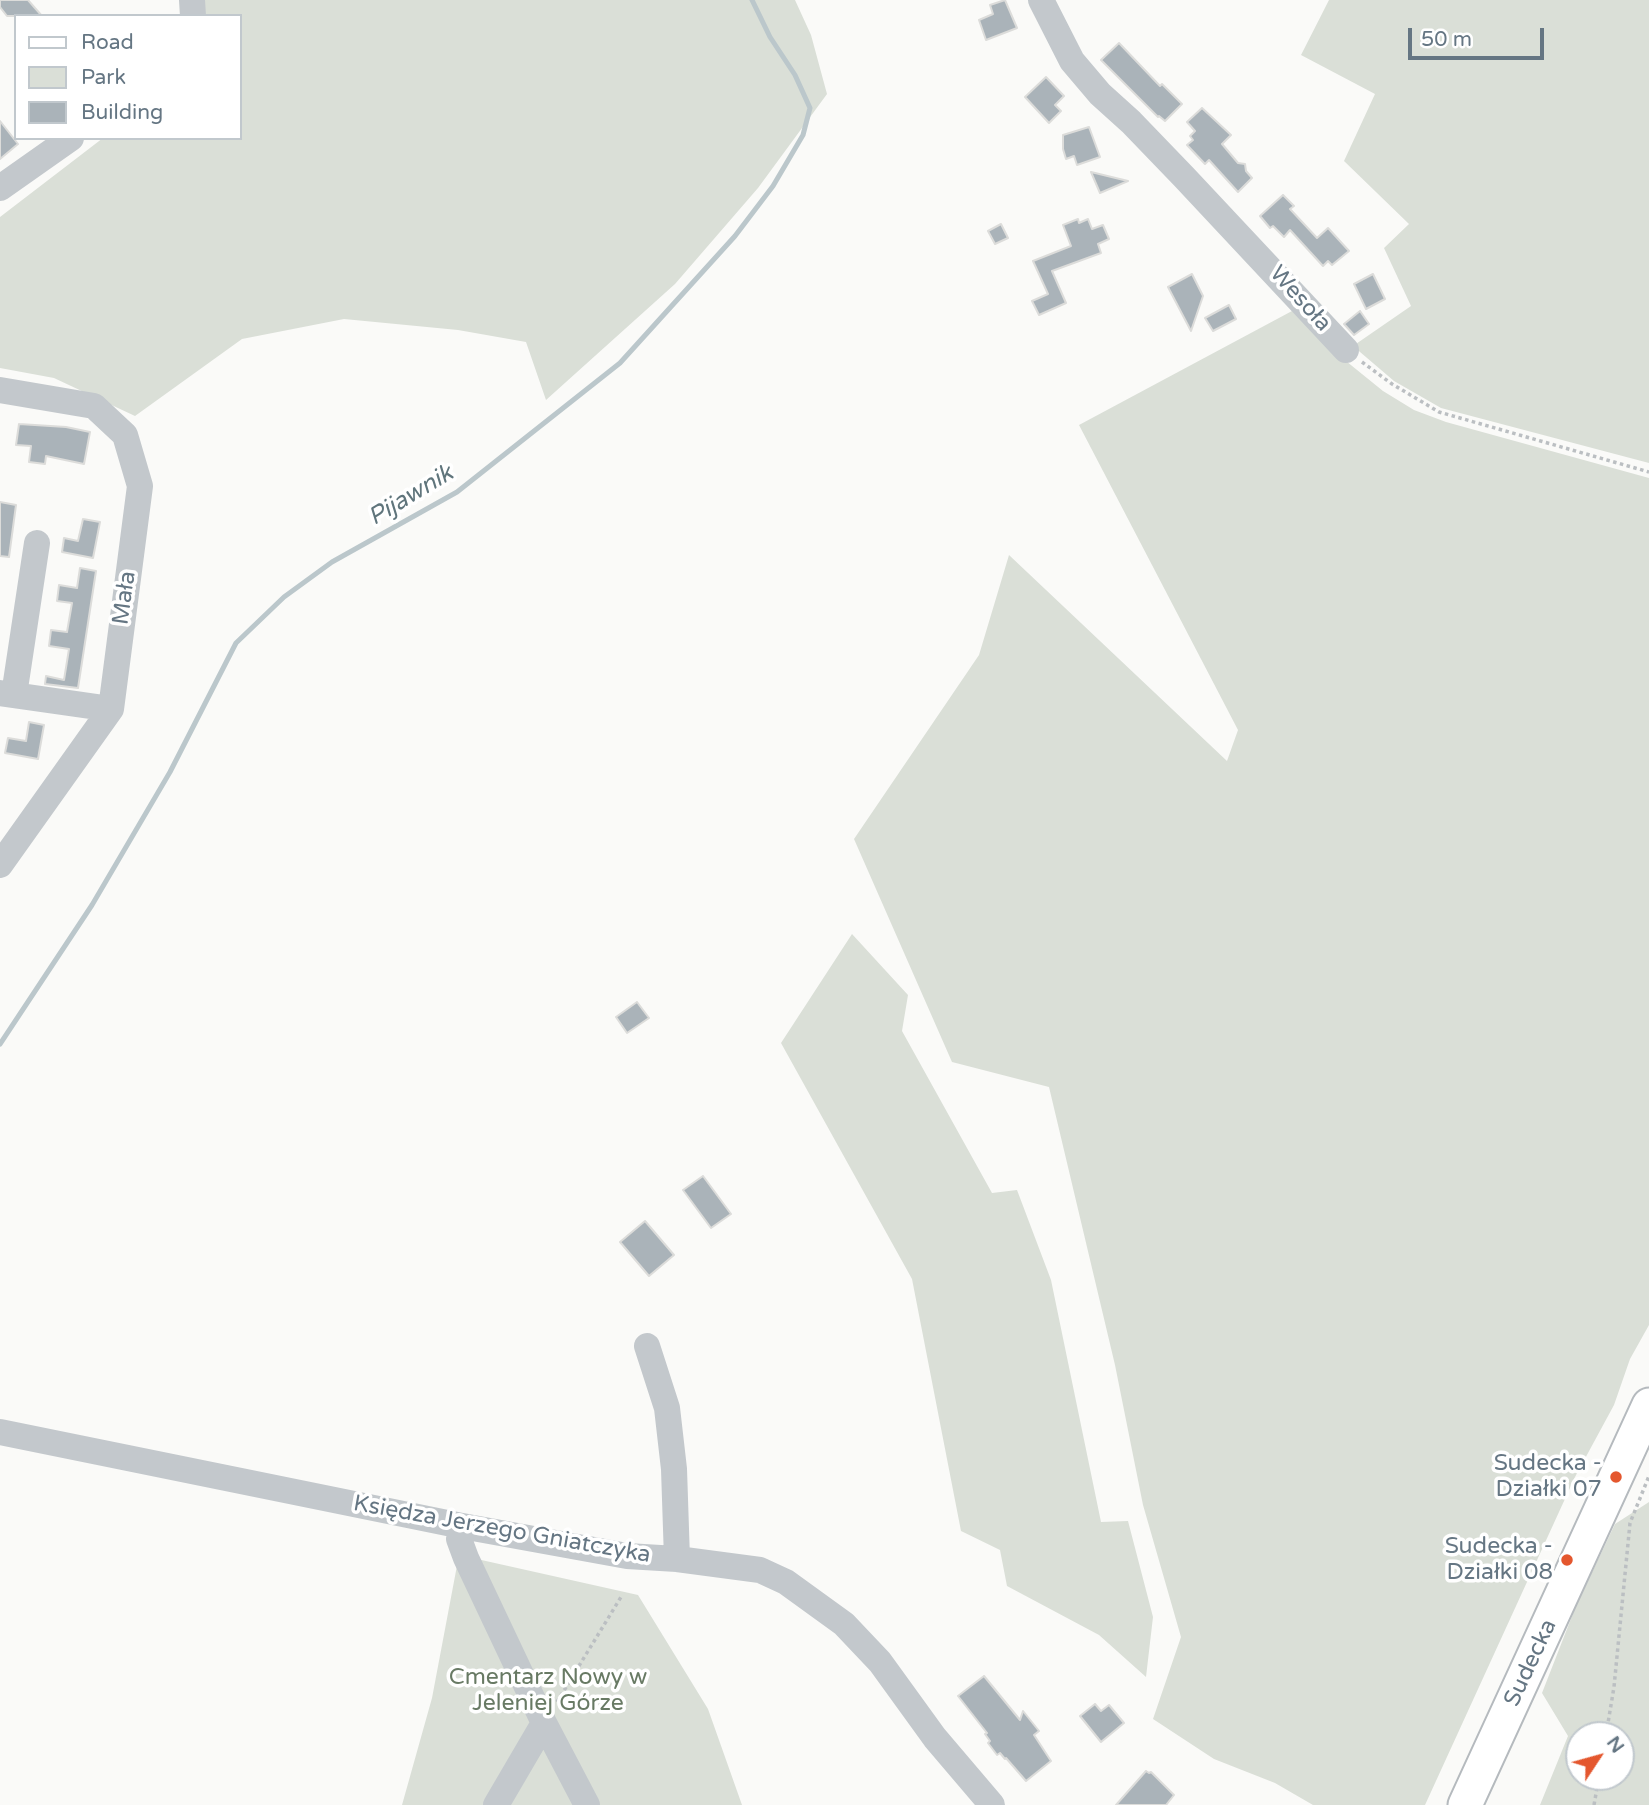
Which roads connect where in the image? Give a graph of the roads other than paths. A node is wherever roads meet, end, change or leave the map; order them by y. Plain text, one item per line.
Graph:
1 (1041, 0) edge
2 (68, 140) edge
3 (0, 188) edge
4 (1346, 350) road end
5 (0, 390) edge
6 (37, 543) dead end
7 (7, 694) edge
8 (111, 709) junction
9 (0, 865) edge
10 (647, 1346) dead end
11 (1649, 1405) edge
12 (0, 1432) edge
13 (462, 1525) junction
14 (677, 1559) junction
15 (544, 1723) junction
16 (496, 1805) edge
17 (587, 1805) edge
18 (992, 1805) edge
19 (1465, 1805) edge

1 - 4 street, Wesoła
2 - 3 street
5 - 8 street, Mała
6 - 7 street
7 - 8 street
8 - 9 street, Mała
10 - 14 street
11 - 19 main road, Sudecka
12 - 13 street, Księdza Jerzego Gniatczyka
13 - 14 street, Księdza Jerzego Gniatczyka
13 - 15 street
14 - 18 street, Księdza Jerzego Gniatczyka
15 - 16 street
15 - 17 street

